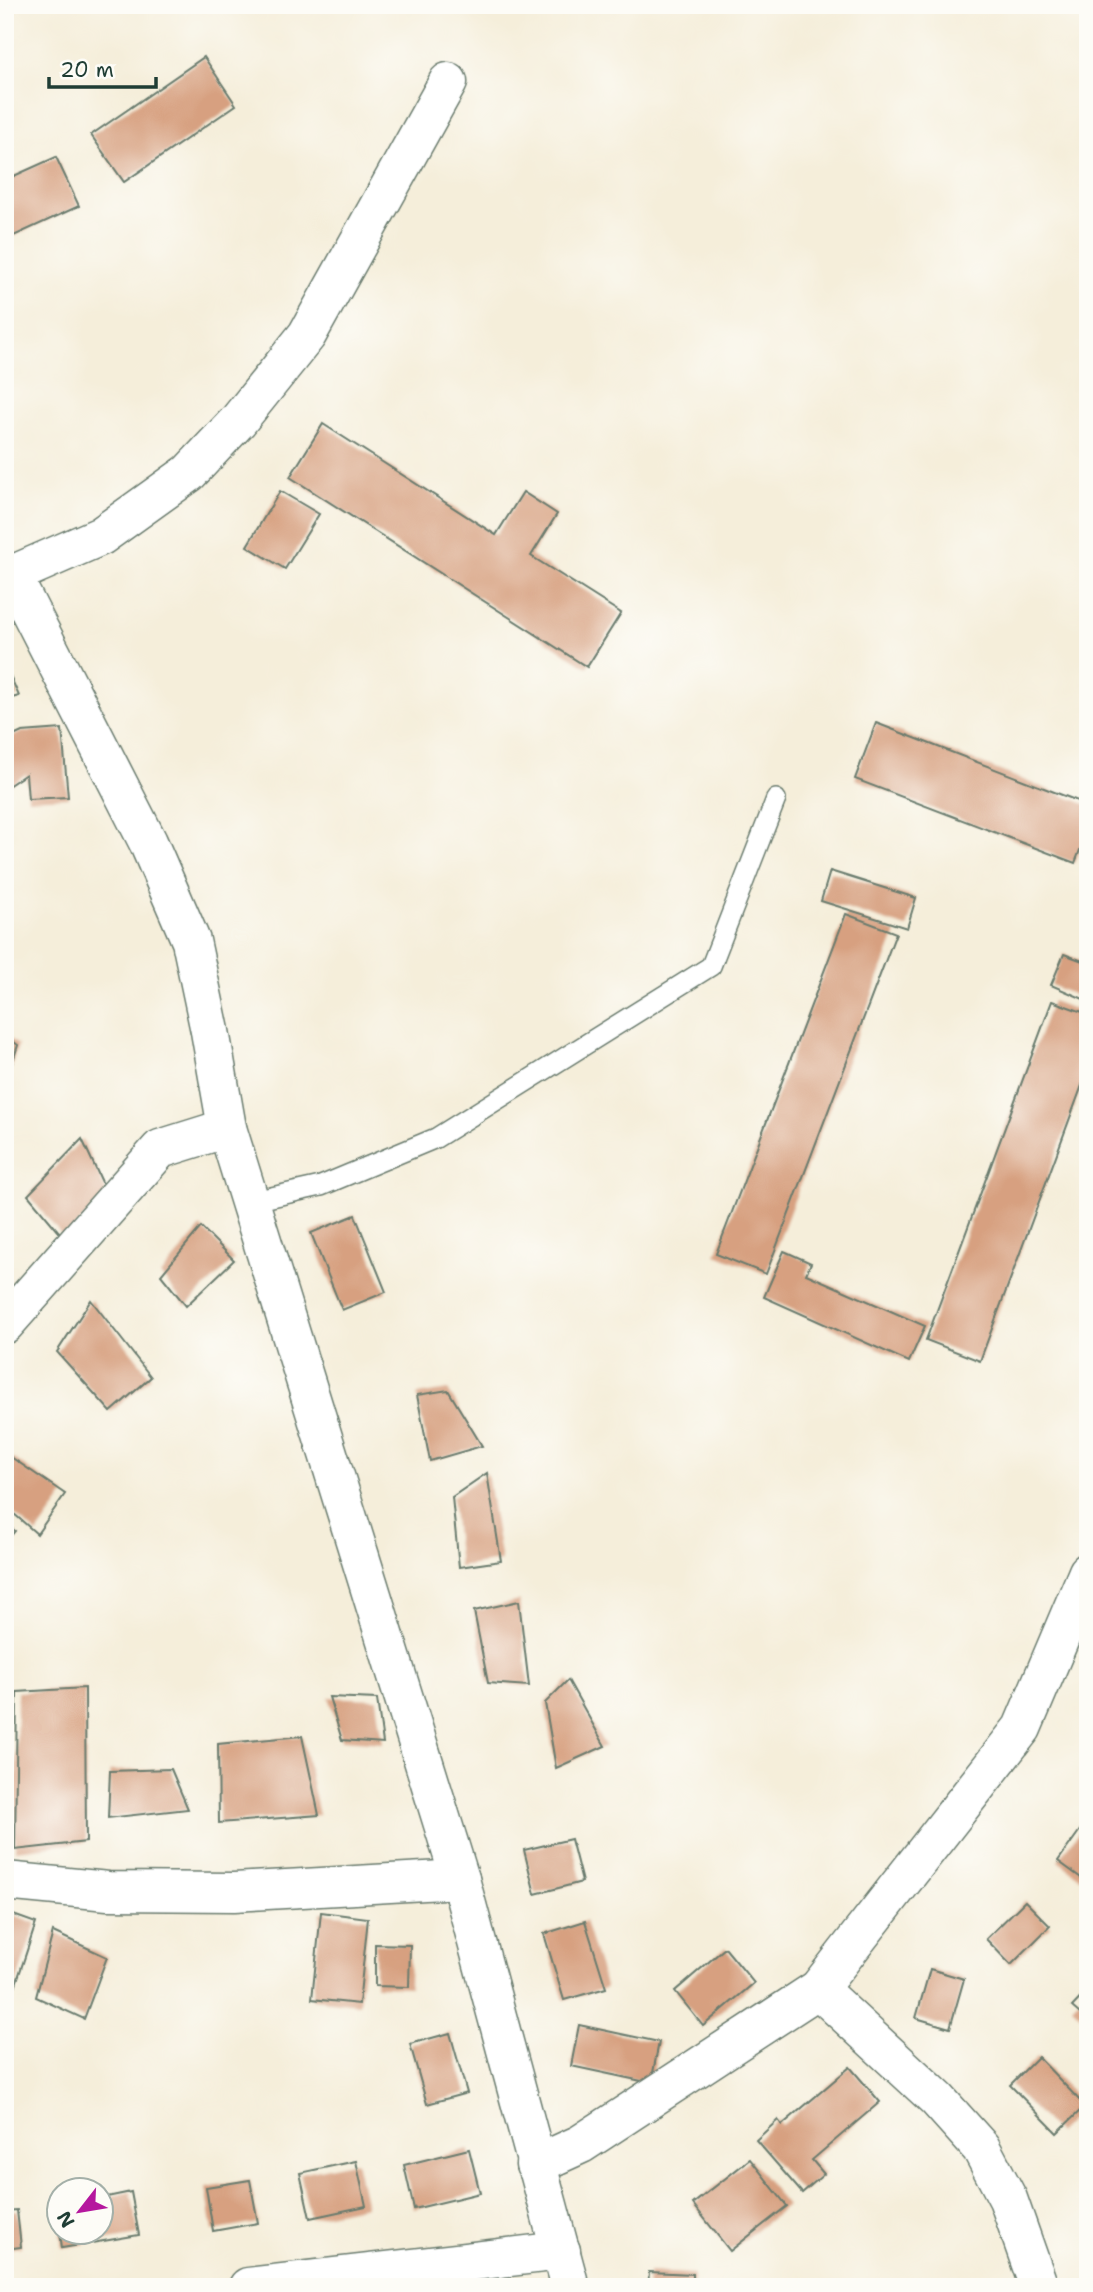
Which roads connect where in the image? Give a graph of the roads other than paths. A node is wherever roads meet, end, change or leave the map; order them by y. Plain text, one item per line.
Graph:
1 (448, 82) dead end
2 (8, 577) edge
3 (776, 799) dead end
4 (227, 1128) junction
5 (249, 1202) junction
6 (5, 1324) edge
7 (1088, 1572) edge
8 (460, 1879) junction
9 (5, 1881) edge
10 (818, 1989) junction
11 (535, 2165) junction
12 (565, 2269) edge
13 (248, 2287) edge
14 (1039, 2287) edge

1 - 2 street
2 - 4 street
3 - 5 lane
4 - 5 street
4 - 6 street
5 - 8 street
7 - 10 street
8 - 9 street
8 - 11 street
10 - 11 street
10 - 14 street
11 - 12 street
12 - 13 street

